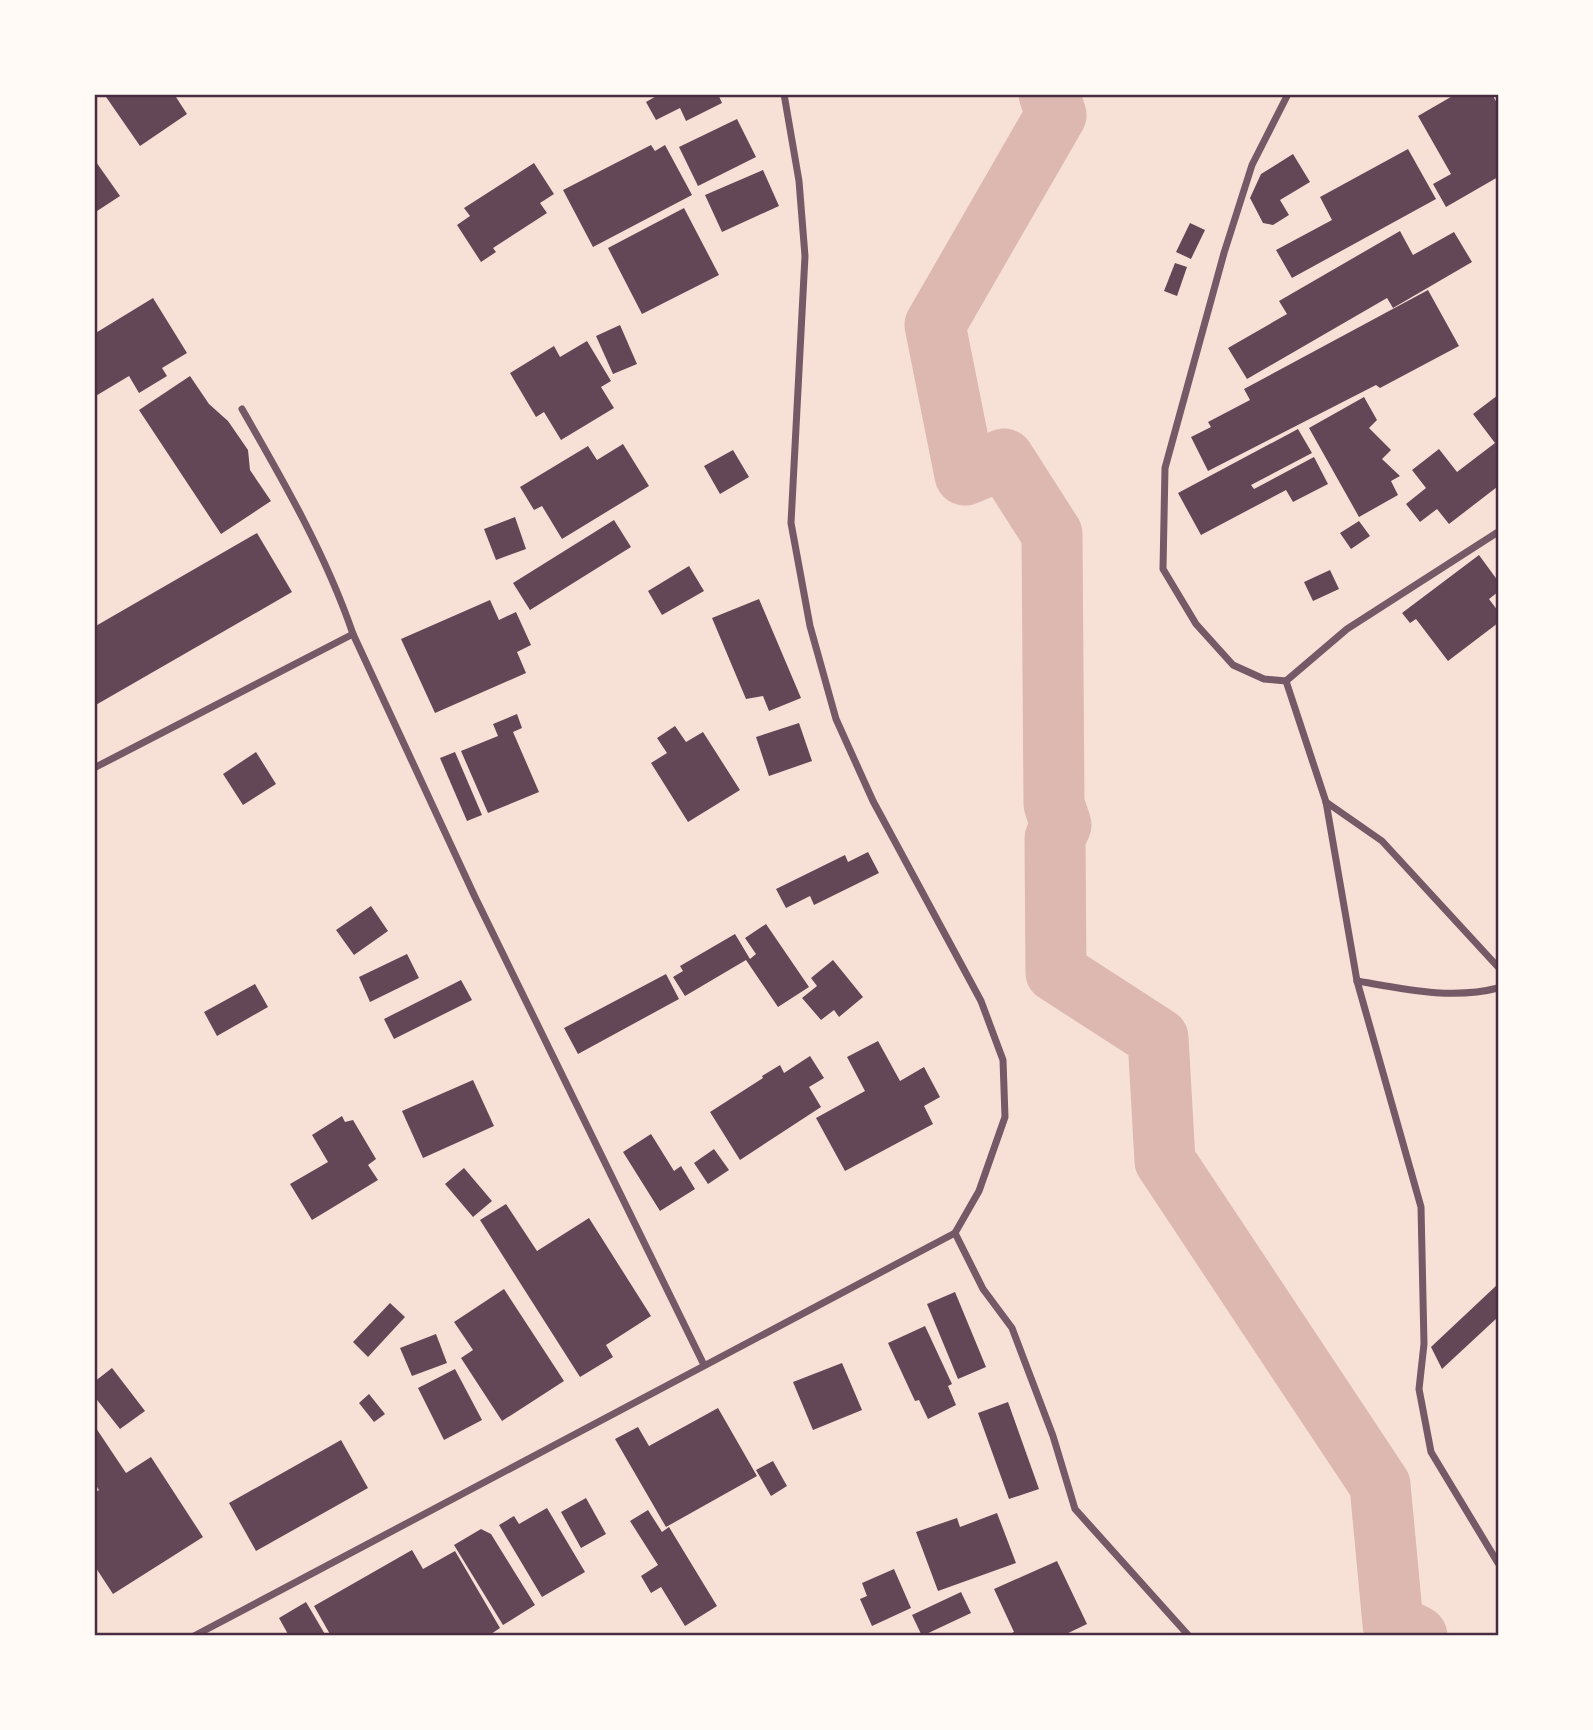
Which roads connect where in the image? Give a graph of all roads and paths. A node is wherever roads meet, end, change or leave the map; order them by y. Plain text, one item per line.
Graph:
1 (784, 94) edge
2 (1289, 94) edge
3 (242, 410) dead end
4 (1499, 532) edge
5 (353, 635) junction
6 (1286, 681) junction
7 (94, 768) edge
8 (1326, 802) junction
9 (1499, 967) edge
10 (1357, 981) junction
11 (1499, 988) edge
12 (955, 1233) junction
13 (704, 1365) junction
14 (1499, 1563) edge
15 (194, 1636) edge
16 (1189, 1636) edge

1 - 12 street
2 - 6 street
3 - 5 street
4 - 6 street
5 - 7 street
5 - 13 street
6 - 8 street
8 - 9 street
8 - 10 street
10 - 11 street
10 - 14 street
12 - 13 street
12 - 16 street
13 - 15 street

